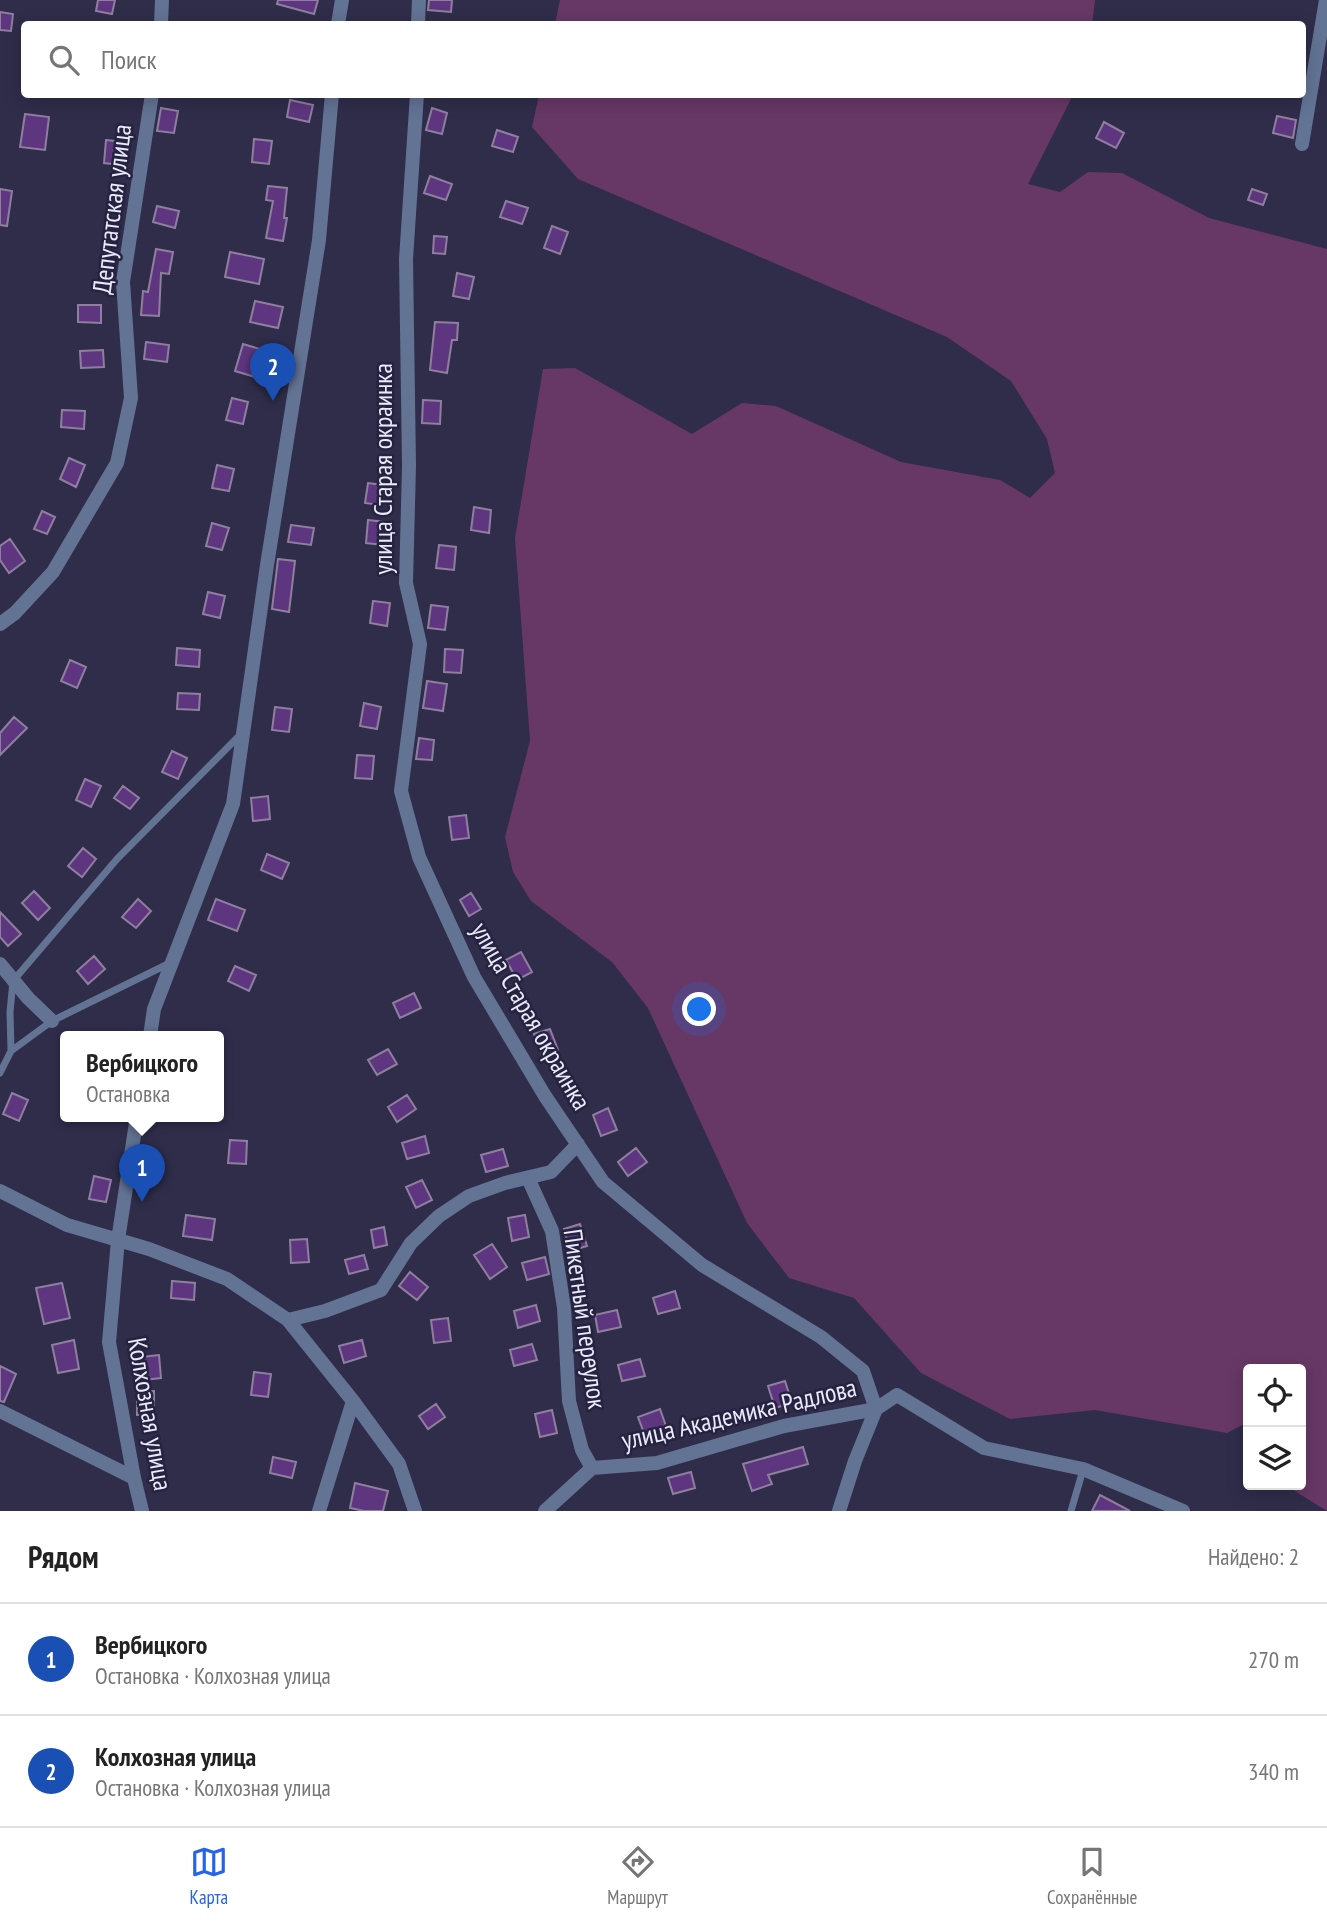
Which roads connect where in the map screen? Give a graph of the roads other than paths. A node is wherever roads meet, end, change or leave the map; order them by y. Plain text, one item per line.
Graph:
1 (162, 0) edge
2 (342, 0) edge
3 (419, 0) edge
4 (1326, 0) edge
5 (161, 21) edge
6 (338, 21) edge
7 (418, 21) edge
8 (151, 98) edge
9 (332, 98) edge
10 (417, 98) edge
11 (1302, 144) dead end
12 (0, 624) edge
13 (243, 732) junction
14 (172, 962) junction
15 (0, 964) edge
16 (13, 981) junction
17 (52, 1021) junction
18 (151, 1031) edge
19 (11, 1051) junction
20 (0, 1073) edge
21 (136, 1122) edge
22 (578, 1144) junction
23 (528, 1178) junction
24 (0, 1191) edge
25 (118, 1240) junction
26 (288, 1320) junction
27 (353, 1401) junction
28 (876, 1409) junction
29 (0, 1411) edge
30 (592, 1468) junction
31 (1083, 1469) junction
32 (134, 1478) junction
33 (142, 1511) edge
34 (318, 1511) edge
35 (415, 1511) edge
36 (545, 1511) edge
37 (839, 1511) edge
38 (1071, 1511) edge
39 (1183, 1511) edge

1 - 5 street
2 - 6 street
3 - 7 street
4 - 11 street
8 - 12 street, Депутатская улица
9 - 13 street
10 - 22 street, улица Старая окраинка
13 - 14 street
13 - 16 lane
14 - 17 lane
14 - 18 street
15 - 16 street
16 - 17 street
16 - 19 lane
17 - 19 lane
19 - 20 lane
21 - 25 street, Колхозная улица
22 - 23 street
22 - 28 street, улица Старая окраинка
23 - 26 street
23 - 30 street, Пикетный переулок
24 - 25 street
25 - 26 street
25 - 32 street, Колхозная улица
26 - 27 street
27 - 34 street
27 - 35 street
28 - 30 street, улица Академика Радлова
28 - 31 street
28 - 37 street
29 - 32 street
30 - 36 street, улица Академика Радлова
31 - 38 lane
31 - 39 street
32 - 33 street, Колхозная улица

